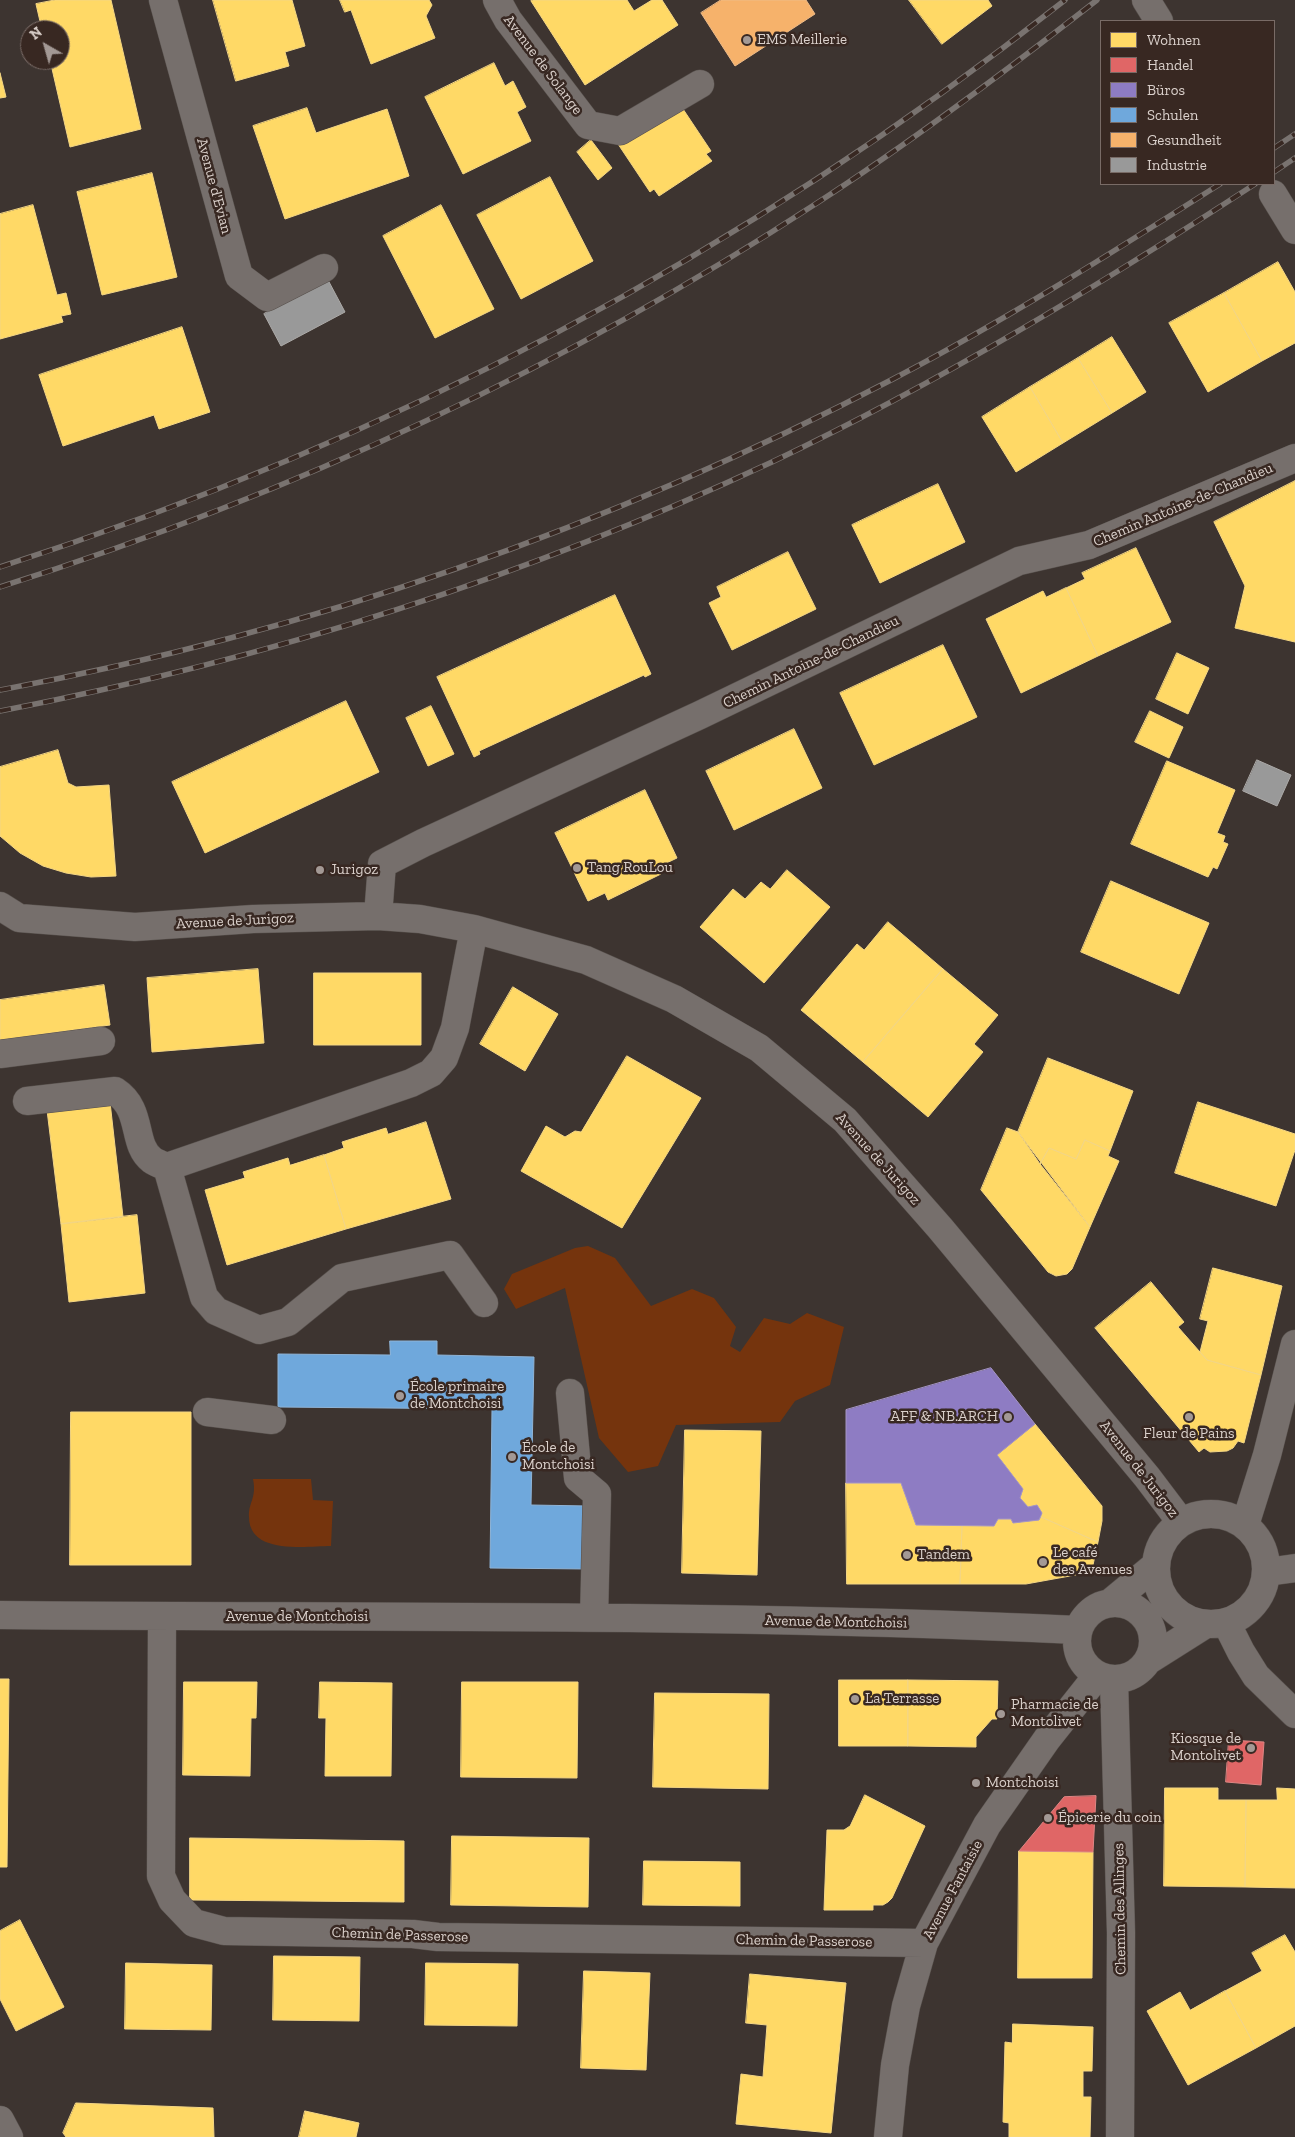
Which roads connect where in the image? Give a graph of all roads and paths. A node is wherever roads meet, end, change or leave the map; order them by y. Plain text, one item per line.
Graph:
1 (163, 0) edge
2 (497, 0) edge
3 (1146, 0) edge
4 (1159, 20) edge
5 (700, 84) dead end
6 (1273, 194) dead end
7 (1295, 230) edge
8 (324, 268) dead end
9 (1295, 458) edge
10 (0, 906) edge
11 (378, 916) junction
12 (474, 929) junction
13 (101, 1041) dead end
14 (0, 1054) edge
15 (28, 1101) dead end
16 (167, 1167) junction
17 (484, 1303) dead end
18 (1295, 1344) edge
19 (570, 1394) dead end
20 (207, 1412) dead end
21 (272, 1420) dead end
22 (1181, 1522) junction
23 (1245, 1525) junction
24 (1156, 1565) junction
25 (1295, 1568) edge
26 (1267, 1572) junction
27 (1110, 1603) junction
28 (0, 1615) edge
29 (162, 1617) junction
30 (594, 1618) junction
31 (1216, 1623) junction
32 (1077, 1630) junction
33 (1149, 1660) junction
34 (1106, 1678) junction
35 (1295, 1714) edge
36 (924, 1943) junction
37 (0, 2120) edge
38 (9, 2137) edge
39 (888, 2137) edge
40 (1120, 2137) edge

1 - 8 street, Avenue d'Evian
2 - 5 street, Avenue de Solange
3 - 4 street
6 - 7 street
9 - 11 street, Chemin Antoine-de-Chandieu
10 - 11 street, Avenue de Jurigoz
11 - 12 street, Avenue de Jurigoz
12 - 16 street
12 - 22 street, Avenue de Jurigoz
13 - 14 street
15 - 16 street
16 - 17 street
18 - 23 street
19 - 30 street
20 - 21 street
22 - 23 street
22 - 24 street
23 - 26 street
24 - 27 street
24 - 31 street
25 - 26 street
26 - 31 street
27 - 32 street
27 - 33 street
28 - 29 street, Avenue de Montchoisi
29 - 30 street, Avenue de Montchoisi
29 - 36 street, Chemin de Passerose
30 - 32 street, Avenue de Montchoisi
31 - 33 street
31 - 35 street
32 - 34 street
33 - 34 street
34 - 36 street, Avenue Fantaisie
34 - 40 street, Chemin des Allinges
36 - 39 street, Avenue Fantaisie
37 - 38 street

